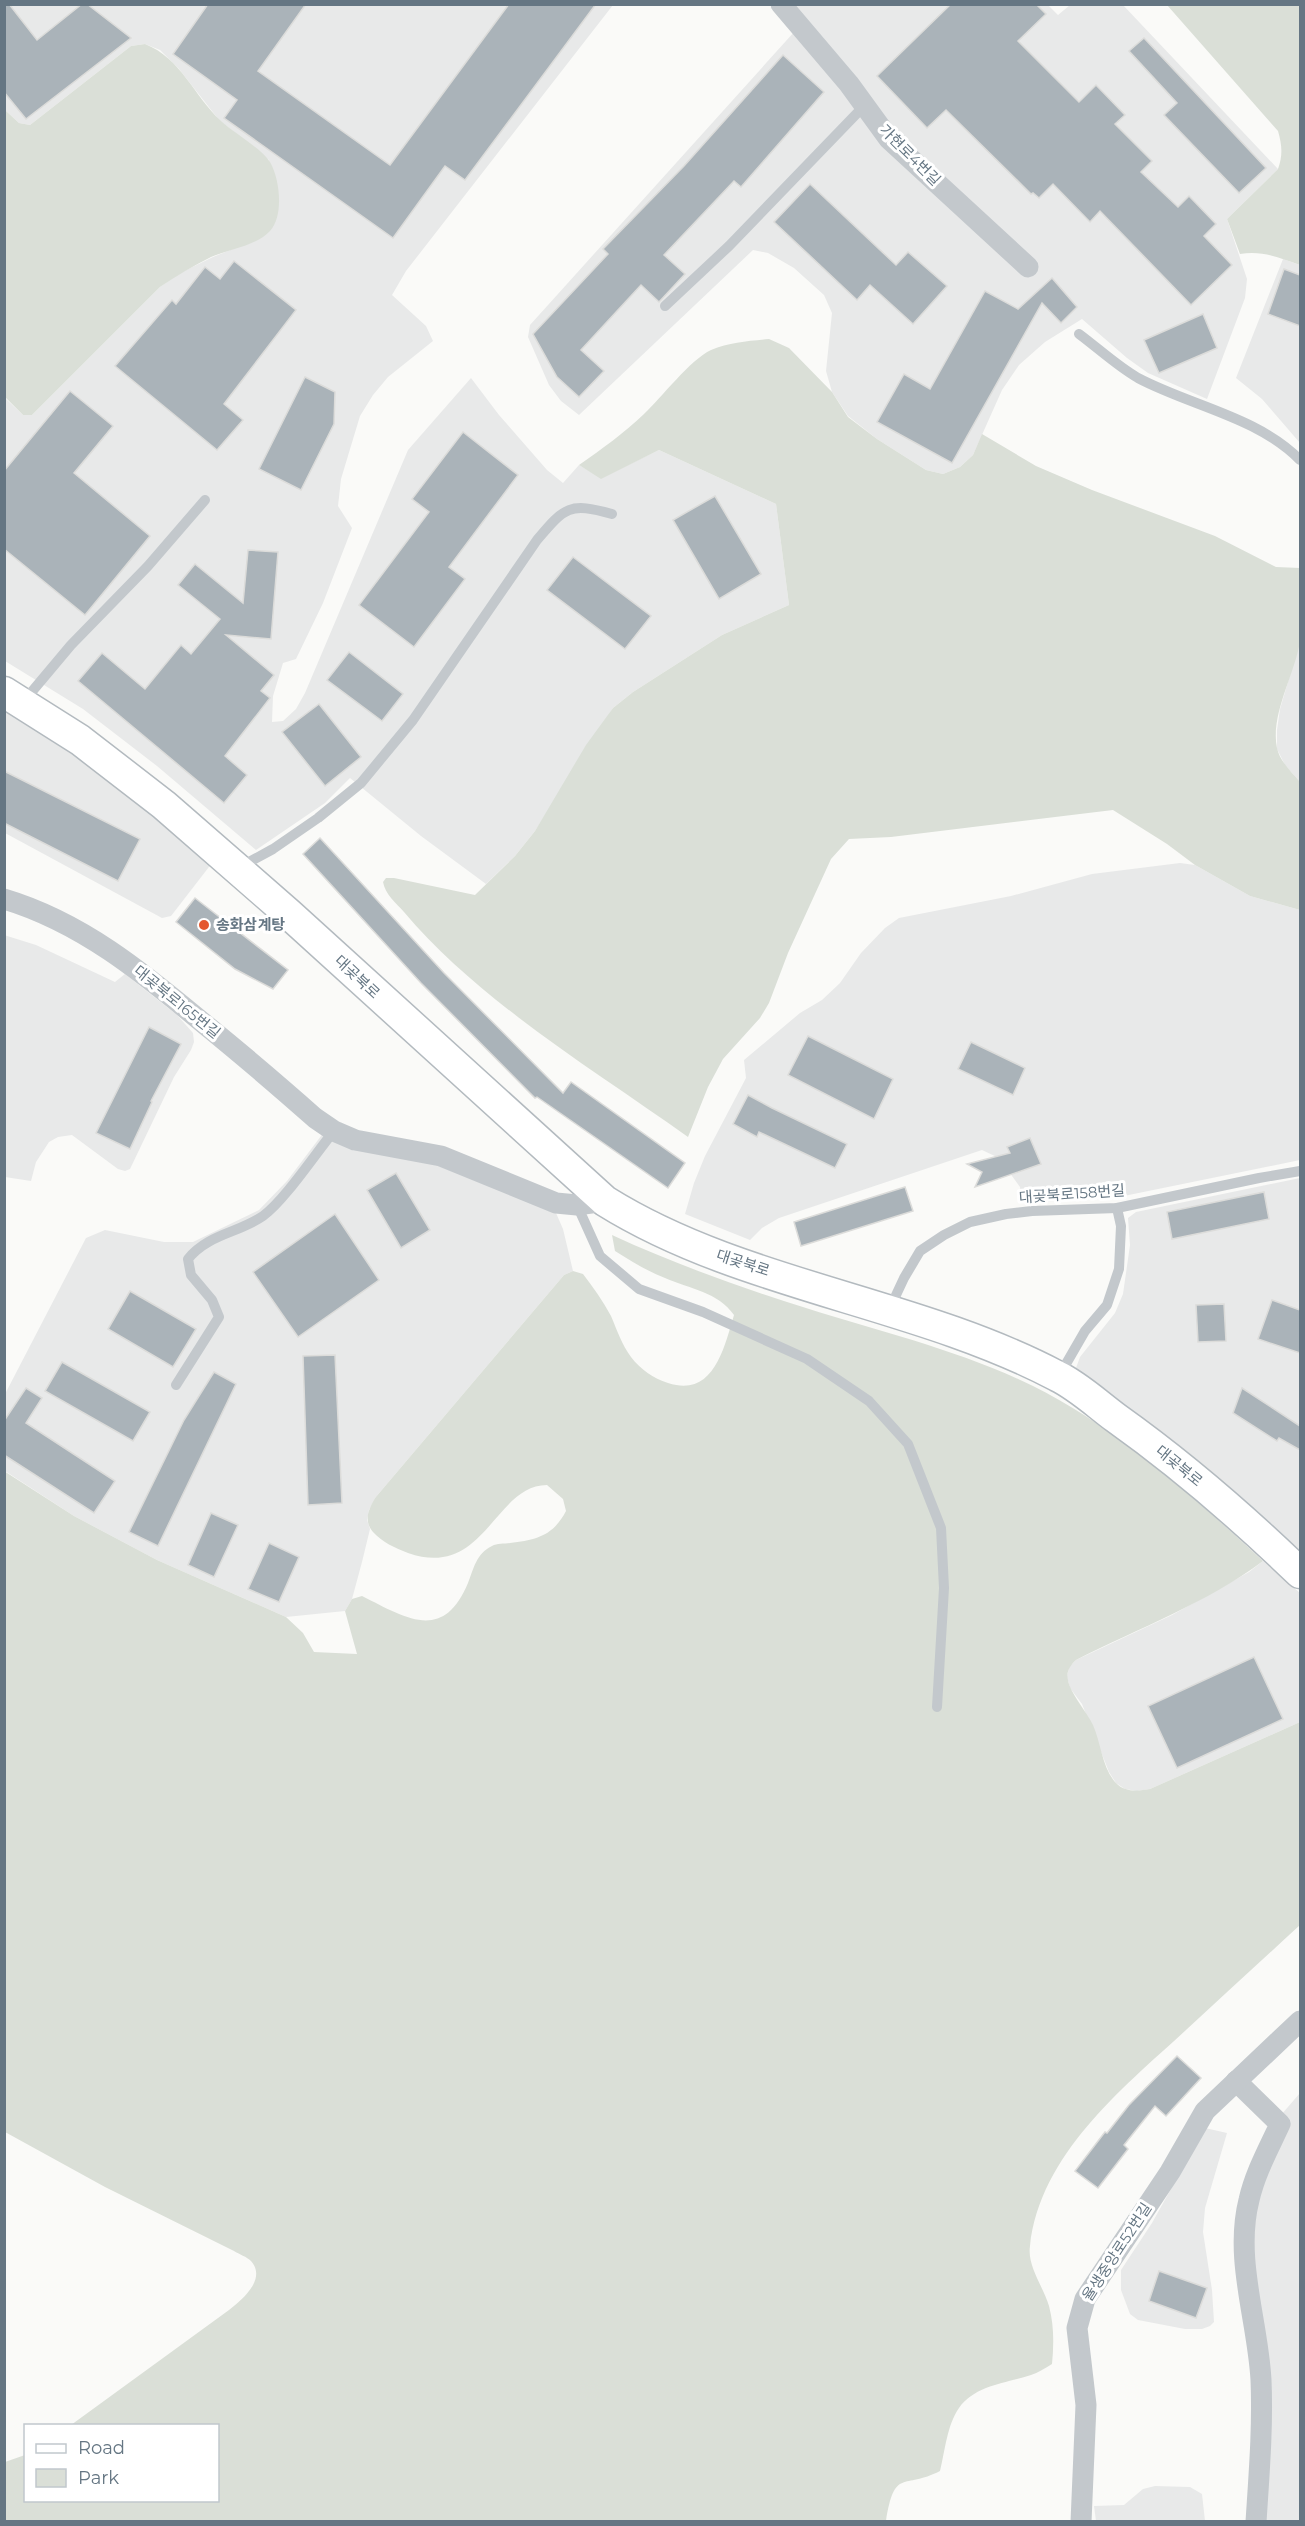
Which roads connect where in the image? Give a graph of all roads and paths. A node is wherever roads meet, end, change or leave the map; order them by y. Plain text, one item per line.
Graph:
1 (781, 4) edge
2 (865, 105) junction
3 (1028, 267) dead end
4 (665, 306) dead end
5 (1079, 334) dead end
6 (1300, 460) edge
7 (205, 500) dead end
8 (612, 514) dead end
9 (13, 698) edge
10 (237, 868) junction
11 (4, 899) edge
12 (334, 1131) junction
13 (1300, 1171) edge
14 (591, 1203) junction
15 (1117, 1208) junction
16 (889, 1311) junction
17 (1059, 1376) junction
18 (176, 1385) dead end
19 (1300, 1572) edge
20 (937, 1707) dead end
21 (1300, 2021) edge
22 (1236, 2081) junction
23 (1080, 2522) edge
24 (1256, 2522) edge

1 - 2 street, 가현로4번길
2 - 3 street, 가현로4번길
2 - 4 lane
5 - 6 lane
7 - 9 lane
8 - 10 lane
9 - 10 street, 대곶북로
10 - 14 street, 대곶북로
11 - 12 street, 대곶북로165번길
12 - 14 street, 대곶북로165번길
12 - 18 lane
13 - 15 lane, 대곶북로158번길
14 - 16 street, 대곶북로
14 - 20 lane, 대곶북로
15 - 16 lane, 대곶북로158번길
15 - 17 lane
16 - 17 street, 대곶북로
17 - 19 street, 대곶북로
21 - 22 street, 율생중앙로52번길
22 - 23 street, 율생중앙로52번길
22 - 24 street

